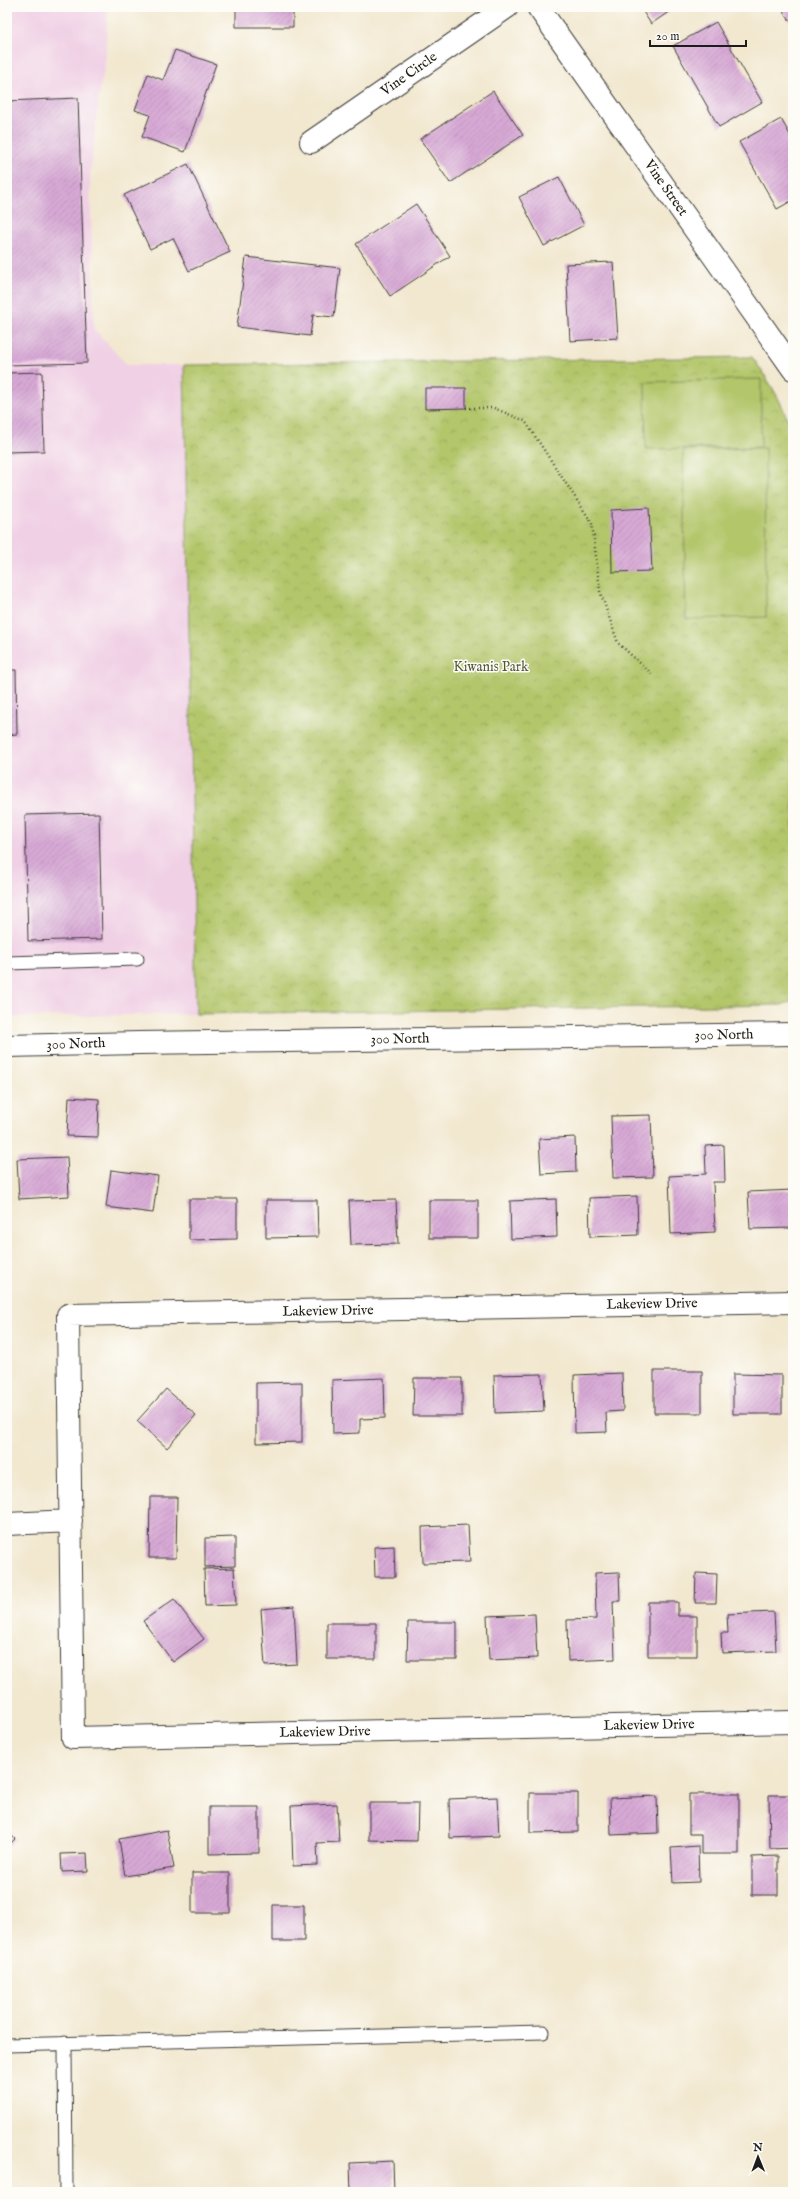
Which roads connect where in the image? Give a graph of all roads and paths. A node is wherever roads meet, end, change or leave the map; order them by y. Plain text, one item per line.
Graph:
1 (507, 7) edge
2 (538, 7) edge
3 (311, 142) dead end
4 (793, 369) edge
5 (466, 408) dead end
6 (654, 676) dead end
7 (137, 959) dead end
8 (7, 963) edge
9 (793, 1034) edge
10 (7, 1046) edge
11 (793, 1302) edge
12 (71, 1521) junction
13 (7, 1524) edge
14 (793, 1722) edge
15 (543, 2032) dead end
16 (64, 2043) junction
17 (7, 2045) edge
18 (66, 2192) edge

1 - 3 street, Vine Circle
2 - 4 street, Vine Street
5 - 6 path
7 - 8 lane
9 - 10 street, 300 North
11 - 12 street, Lakeview Drive
12 - 13 street
12 - 14 street, Lakeview Drive
15 - 16 lane
16 - 17 lane
16 - 18 lane

